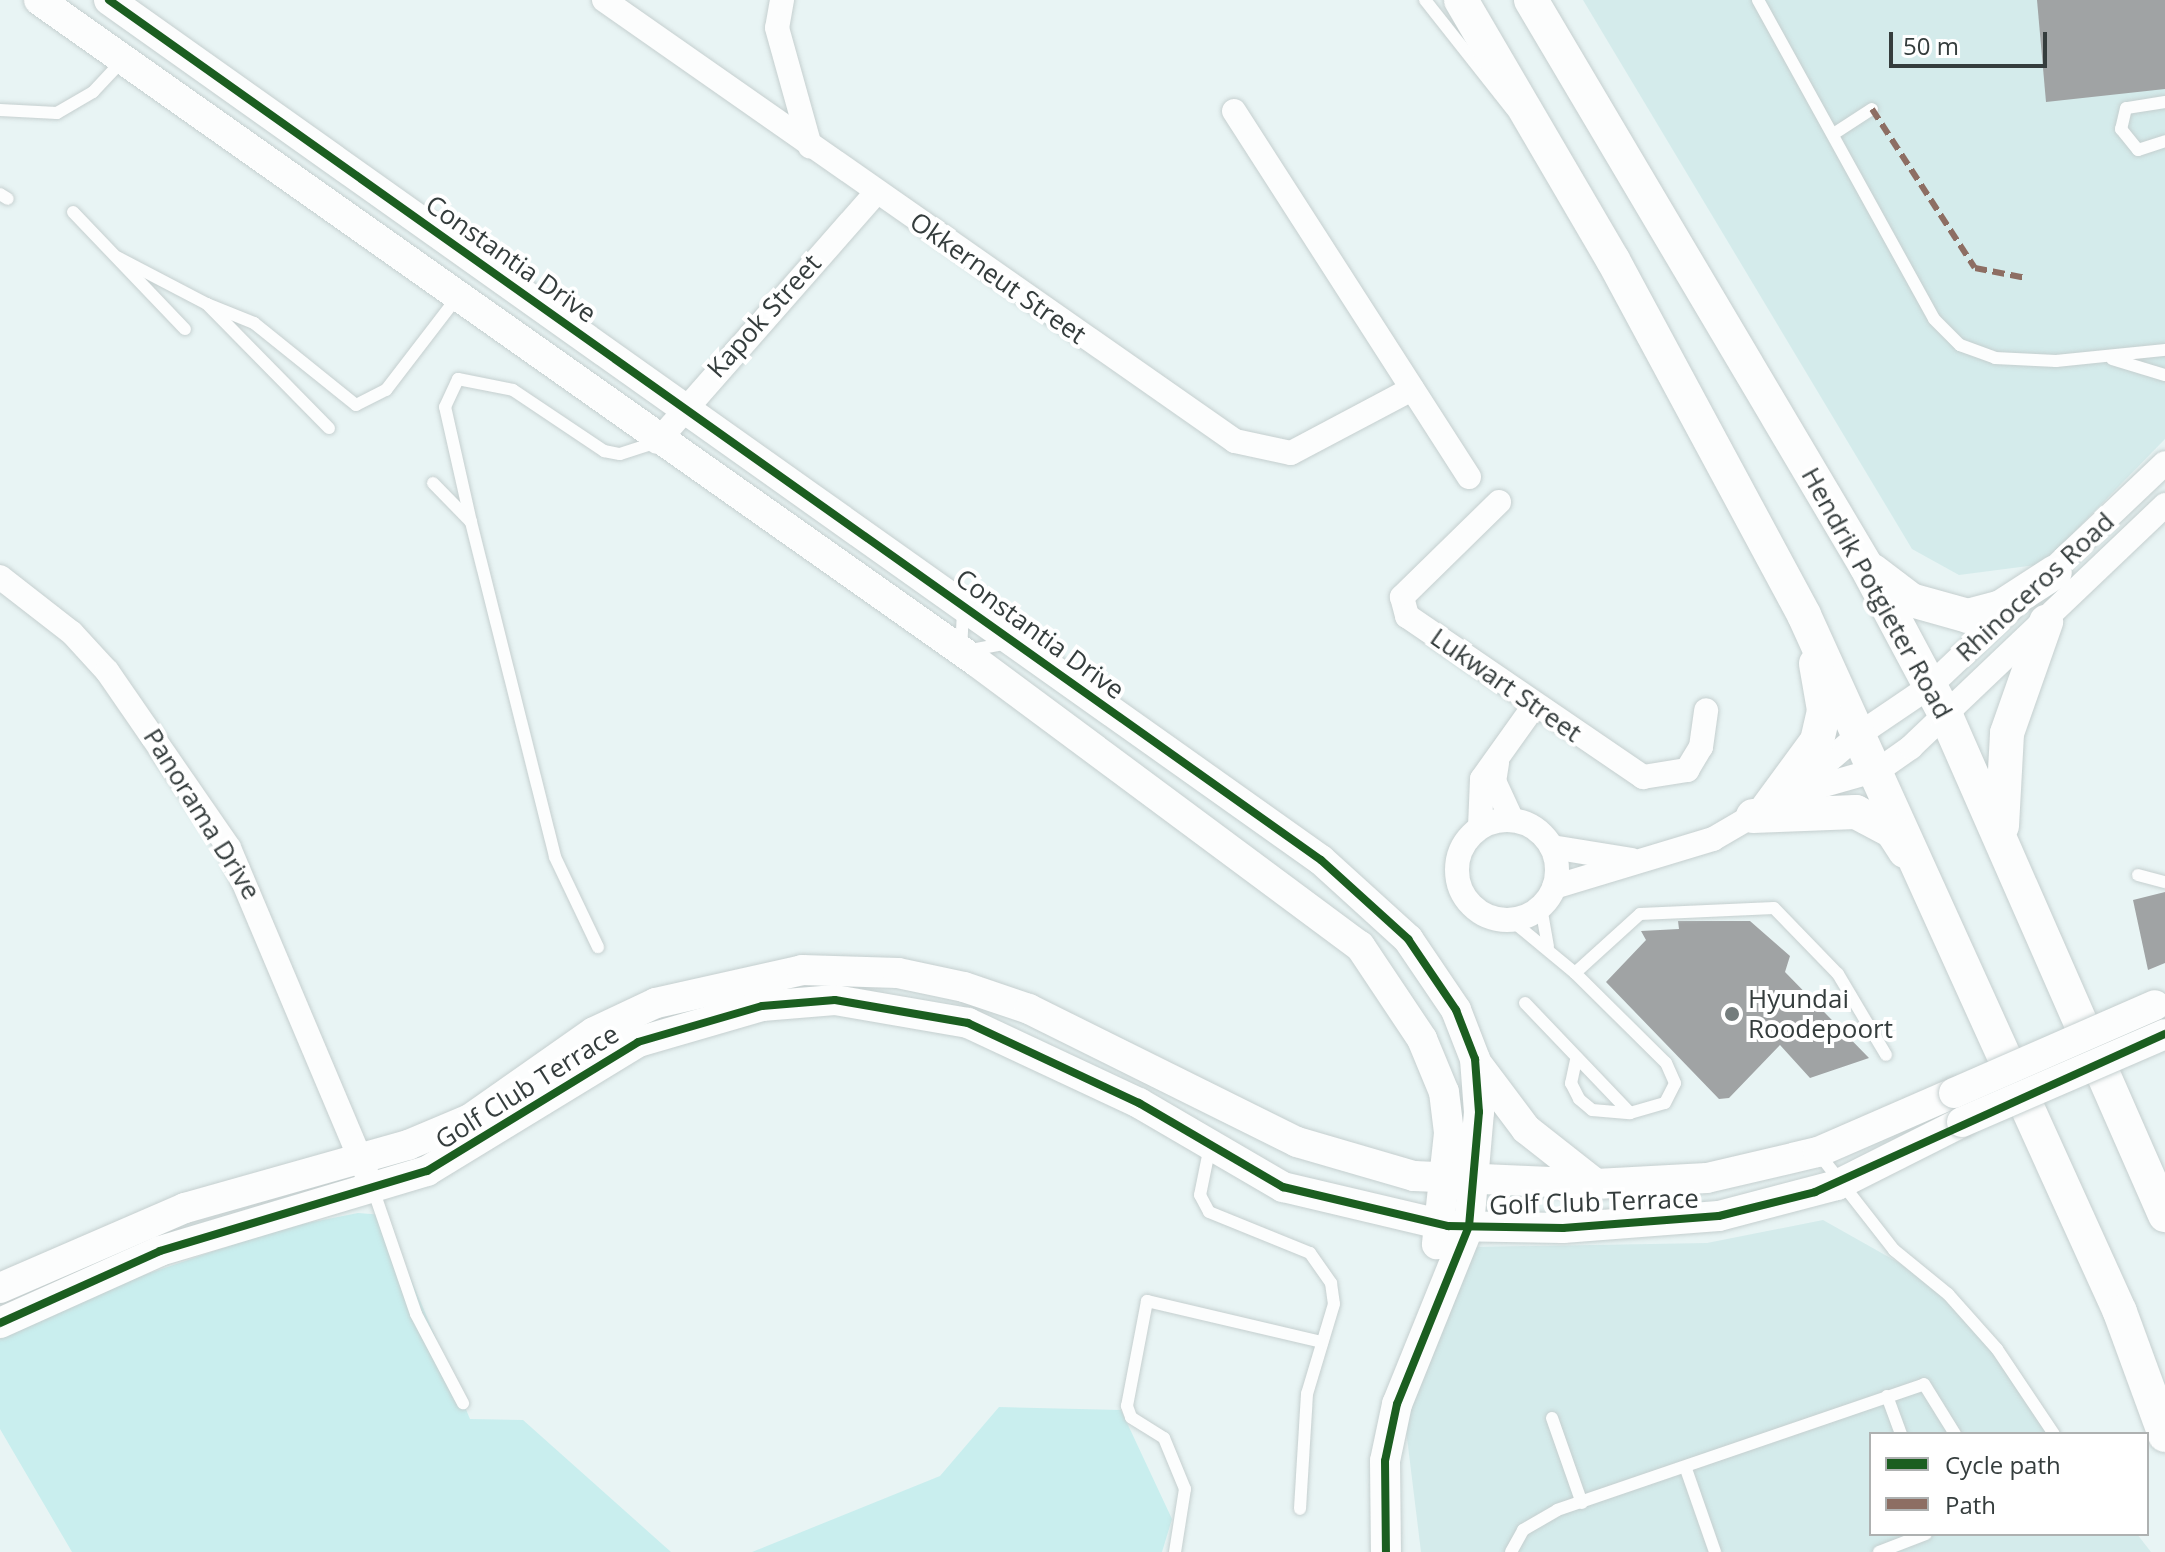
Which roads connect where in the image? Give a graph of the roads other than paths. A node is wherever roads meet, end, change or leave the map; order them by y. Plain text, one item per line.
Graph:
1 (39, 0) edge
2 (109, 0) edge
3 (604, 0) edge
4 (782, 0) edge
5 (1425, 0) edge
6 (1461, 0) edge
7 (1531, 0) edge
8 (1758, 0) edge
9 (125, 59) junction
10 (2165, 102) edge
11 (1872, 109) dead end
12 (0, 110) edge
13 (1234, 111) dead end
14 (1540, 131) junction
15 (1835, 133) junction
16 (2165, 141) edge
17 (810, 146) junction
18 (876, 193) junction
19 (73, 212) dead end
20 (117, 257) junction
21 (458, 296) junction
22 (207, 304) junction
23 (185, 329) dead end
24 (2165, 350) edge
25 (2097, 357) junction
26 (2165, 375) edge
27 (1412, 389) junction
28 (684, 405) junction
29 (329, 428) dead end
30 (657, 442) junction
31 (2162, 462) edge
32 (1469, 477) dead end
33 (433, 483) dead end
34 (1499, 502) dead end
35 (2165, 505) edge
36 (471, 522) junction
37 (1866, 566) junction
38 (2055, 572) junction
39 (0, 577) edge
40 (964, 604) junction
41 (1804, 615) junction
42 (2046, 622) junction
43 (1019, 643) junction
44 (961, 652) junction
45 (1929, 687) junction
46 (1534, 706) junction
47 (1706, 710) dead end
48 (1947, 718) junction
49 (1861, 733) junction
50 (1497, 763) junction
51 (1880, 769) junction
52 (1770, 807) junction
53 (1512, 820) junction
54 (1480, 827) junction
55 (2001, 832) junction
56 (1552, 847) junction
57 (1637, 861) junction
58 (2138, 875) dead end
59 (1926, 881) junction
60 (2165, 882) edge
61 (1554, 887) junction
62 (1541, 907) junction
63 (1511, 920) junction
64 (1548, 946) junction
65 (598, 947) dead end
66 (1575, 973) junction
67 (2160, 1002) edge
68 (1525, 1003) dead end
69 (2165, 1034) edge
70 (1886, 1055) dead end
71 (1475, 1059) junction
72 (1576, 1060) junction
73 (1205, 1098) junction
74 (1630, 1113) junction
75 (1256, 1122) junction
76 (1210, 1146) junction
77 (1818, 1152) junction
78 (359, 1158) junction
79 (1445, 1180) junction
80 (1475, 1180) junction
81 (1596, 1184) junction
82 (1837, 1185) junction
83 (372, 1187) junction
84 (2165, 1215) edge
85 (1435, 1223) junction
86 (1469, 1226) junction
87 (1440, 1286) junction
88 (0, 1288) edge
89 (0, 1323) edge
90 (1322, 1342) junction
91 (1887, 1396) junction
92 (463, 1403) dead end
93 (1552, 1418) dead end
94 (1900, 1432) edge
95 (1954, 1432) edge
96 (2053, 1432) edge
97 (2165, 1435) edge
98 (1686, 1469) junction
99 (1582, 1503) junction
100 (1300, 1509) dead end
101 (1921, 1536) edge
102 (1175, 1552) edge
103 (1386, 1552) edge
104 (1511, 1552) edge
105 (1715, 1552) edge
106 (1879, 1552) edge

1 - 9 street, Constantia Drive
2 - 28 street, Constantia Drive
3 - 17 street, Okkerneut Street
4 - 17 street
5 - 14 lane
6 - 14 main road
7 - 37 main road, Hendrik Potgieter Road
8 - 15 lane
9 - 12 lane
9 - 21 street, Constantia Drive
10 - 16 lane
11 - 15 lane
13 - 27 street
14 - 41 main road
15 - 25 lane
17 - 18 street, Okkerneut Street
18 - 27 street, Okkerneut Street
18 - 28 street, Kapok Street
19 - 20 lane
20 - 22 lane
20 - 23 lane
21 - 22 lane
21 - 30 street, Constantia Drive
22 - 29 lane
24 - 25 lane
25 - 26 lane
27 - 32 street
28 - 30 street, Kapok Street
28 - 40 street, Constantia Drive
30 - 36 lane
30 - 44 street, Constantia Drive
31 - 38 street, Rhinoceros Road
33 - 36 lane
34 - 46 street, Lukwart Street
35 - 42 street, Rhinoceros Road
36 - 65 lane
37 - 38 main road
37 - 45 main road, Hendrik Potgieter Road
38 - 45 street, Rhinoceros Road
39 - 78 street, Panorama Drive
40 - 43 street, Constantia Drive
40 - 44 lane
41 - 49 main road
41 - 52 main road
42 - 48 street, Rhinoceros Road
42 - 55 main road
43 - 44 lane
43 - 71 street, Constantia Drive
44 - 79 street, Constantia Drive
45 - 48 main road, Hendrik Potgieter Road
45 - 49 street, Rhinoceros Road
46 - 47 street, Lukwart Street
46 - 50 street
48 - 51 street, Rhinoceros Road
48 - 55 main road, Hendrik Potgieter Road
49 - 51 main road
49 - 52 street, Rhinoceros Road
50 - 53 street
50 - 54 street
51 - 52 street
51 - 59 main road
52 - 57 street
52 - 59 main road
53 - 54 street
53 - 56 street
54 - 63 street
55 - 84 main road, Hendrik Potgieter Road
56 - 57 street
56 - 61 street
57 - 61 street
58 - 60 lane
59 - 97 main road
61 - 62 street
62 - 63 street
62 - 64 lane
63 - 64 lane
64 - 66 lane
66 - 70 lane
66 - 74 lane
67 - 77 street, Golf Club Terrace, bridge
68 - 72 lane
69 - 82 street, Golf Club Terrace, bridge
71 - 80 street, Constantia Drive
71 - 81 street
72 - 74 lane
72 - 74 lane
73 - 75 street, Golf Club Terrace
73 - 76 street
73 - 78 street, Golf Club Terrace
75 - 76 street
75 - 79 street, Golf Club Terrace
76 - 83 street, Golf Club Terrace
76 - 85 street, Golf Club Terrace
76 - 90 lane
77 - 81 street, Golf Club Terrace
77 - 82 lane
78 - 83 street, Panorama Drive
78 - 88 street, Golf Club Terrace
79 - 80 street, Golf Club Terrace
79 - 85 street, Constantia Drive
80 - 81 street, Golf Club Terrace
80 - 86 street, Constantia Drive
82 - 86 street, Golf Club Terrace
82 - 96 lane
83 - 89 street, Golf Club Terrace
83 - 92 lane
85 - 86 street, Golf Club Terrace
85 - 87 street, Constantia Drive
86 - 87 street, Constantia Drive
87 - 103 street, Constantia Drive
90 - 100 lane
90 - 102 lane
91 - 94 lane
91 - 95 lane
91 - 98 lane
93 - 99 lane
98 - 99 lane
98 - 105 lane
99 - 104 lane
101 - 106 lane

